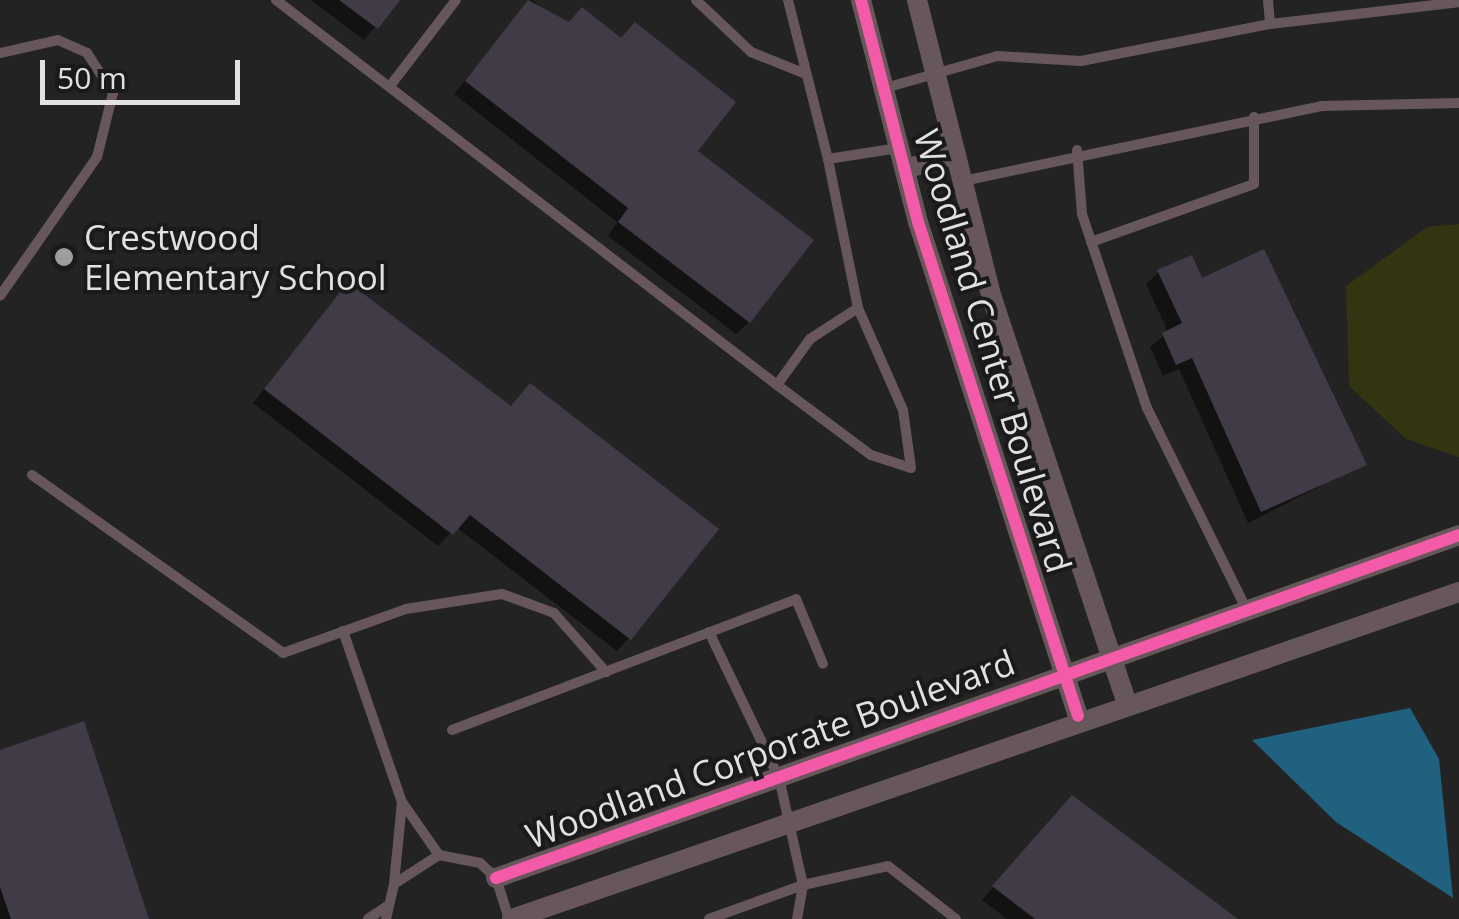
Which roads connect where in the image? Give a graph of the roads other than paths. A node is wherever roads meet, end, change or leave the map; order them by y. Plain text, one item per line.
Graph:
1 (276, 0) edge
2 (456, 0) edge
3 (696, 0) edge
4 (788, 0) edge
5 (860, 0) edge
6 (917, 0) edge
7 (1268, 0) edge
8 (1459, 2) edge
9 (1270, 24) junction
10 (0, 53) edge
11 (804, 73) junction
12 (935, 73) junction
13 (390, 86) junction
14 (885, 88) junction
15 (1459, 104) edge
16 (1254, 117) junction
17 (1076, 150) junction
18 (956, 154) junction
19 (828, 158) junction
20 (902, 158) junction
21 (962, 181) junction
22 (1091, 242) junction
23 (0, 296) edge
24 (858, 308) junction
25 (777, 385) junction
26 (32, 475) dead end
27 (1459, 535) edge
28 (1459, 592) edge
29 (1246, 610) junction
30 (343, 631) junction
31 (710, 632) junction
32 (1109, 660) junction
33 (824, 664) dead end
34 (606, 672) junction
35 (1060, 677) junction
36 (1126, 701) junction
37 (1078, 716) junction
38 (452, 730) dead end
39 (779, 778) junction
40 (402, 802) junction
41 (786, 820) junction
42 (440, 855) junction
43 (496, 878) junction
44 (394, 884) junction
45 (803, 885) junction
46 (386, 913) edge
47 (368, 919) edge
48 (510, 919) edge
49 (709, 919) edge
50 (797, 919) edge
51 (956, 919) edge

1 - 13 lane
2 - 13 lane
3 - 11 lane
4 - 11 lane
5 - 14 street, Woodland Center Boulevard
6 - 12 street, Woodland Center Boulevard
7 - 9 lane
8 - 9 lane
9 - 12 lane
10 - 23 lane
11 - 19 lane
12 - 14 lane
12 - 18 street, Woodland Center Boulevard
13 - 25 lane
14 - 20 street, Woodland Center Boulevard
15 - 16 lane
16 - 17 lane
16 - 22 lane
17 - 21 lane
17 - 22 lane
18 - 20 street
18 - 21 street, Woodland Center Boulevard
19 - 20 lane
19 - 24 lane
20 - 35 street, Woodland Center Boulevard
21 - 32 street, Woodland Center Boulevard
22 - 29 lane
24 - 25 lane
24 - 25 lane
26 - 30 lane
27 - 29 street, Woodland Corporate Boulevard
28 - 36 street, Woodland Corporate Boulevard
29 - 32 street, Woodland Corporate Boulevard
30 - 34 lane
30 - 40 lane
31 - 33 lane
31 - 34 lane
31 - 39 lane
32 - 35 street, Woodland Corporate Boulevard
32 - 36 street, Woodland Center Boulevard
34 - 38 lane
35 - 37 street, Woodland Center Boulevard
35 - 39 street, Woodland Corporate Boulevard
36 - 37 street, Woodland Corporate Boulevard
37 - 41 street, Woodland Corporate Boulevard
39 - 41 lane
39 - 43 street, Woodland Corporate Boulevard
40 - 42 lane
40 - 44 lane
41 - 45 lane
41 - 48 street, Woodland Corporate Boulevard
42 - 43 lane
42 - 44 lane
43 - 48 lane
44 - 46 lane
45 - 49 lane
45 - 50 lane
45 - 51 lane
46 - 47 lane

